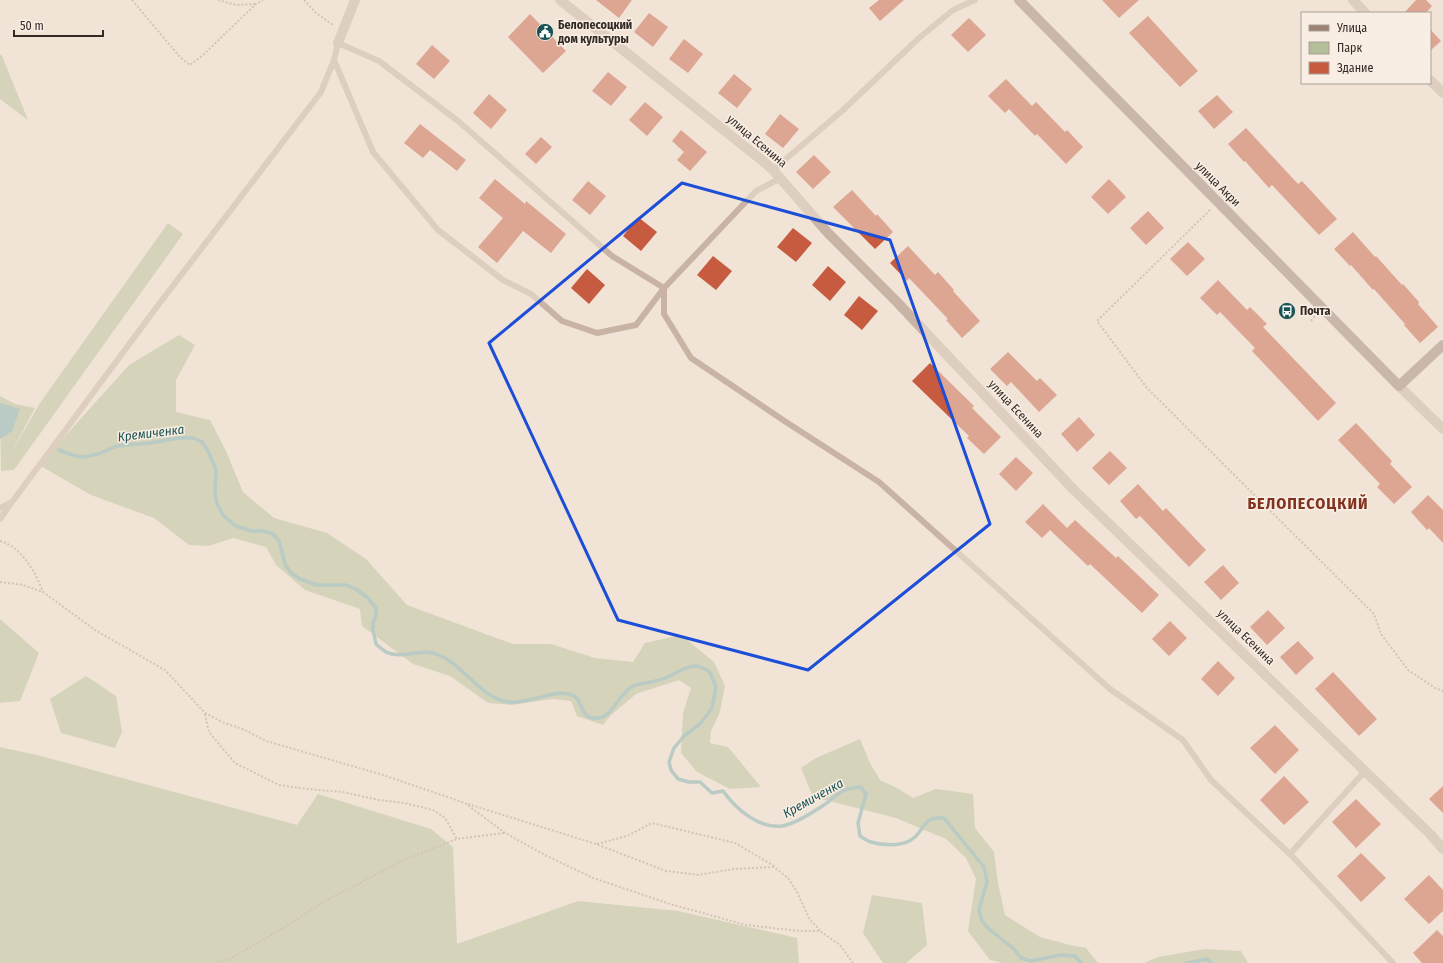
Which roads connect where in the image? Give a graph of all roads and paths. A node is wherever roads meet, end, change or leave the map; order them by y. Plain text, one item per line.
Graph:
1 (132, 0) edge
2 (218, 0) edge
3 (263, 0) edge
4 (304, 0) edge
5 (355, 0) edge
6 (560, 0) edge
7 (975, 0) edge
8 (1019, 0) edge
9 (1353, 0) edge
10 (256, 4) junction
11 (1364, 12) edge
12 (343, 31) junction
13 (338, 43) junction
14 (334, 60) junction
15 (1431, 81) edge
16 (1443, 93) edge
17 (773, 170) junction
18 (781, 178) junction
19 (1218, 202) junction
20 (664, 288) junction
21 (1443, 345) edge
22 (1400, 386) junction
23 (1443, 429) edge
24 (12, 502) junction
25 (0, 508) edge
26 (0, 520) edge
27 (0, 541) edge
28 (1, 582) edge
29 (44, 592) junction
30 (1443, 691) edge
31 (205, 713) junction
32 (1365, 771) junction
33 (465, 803) junction
34 (505, 833) junction
35 (457, 839) junction
36 (596, 844) junction
37 (1443, 849) edge
38 (1290, 854) junction
39 (774, 867) junction
40 (820, 931) junction
41 (217, 963) edge
42 (853, 963) edge
43 (1393, 963) edge

1 - 10 path
2 - 10 path
3 - 10 path
4 - 12 path
5 - 12 street
6 - 17 street, улица Есенина
7 - 17 lane
8 - 19 main road, улица Акри
9 - 11 street
12 - 13 street
13 - 14 lane
13 - 20 lane
14 - 20 lane
14 - 24 lane
15 - 16 street
17 - 18 street, улица Есенина
18 - 20 lane
18 - 32 street, улица Есенина
19 - 22 main road, улица Акри
19 - 30 path
20 - 38 lane
21 - 22 main road
22 - 23 street
24 - 25 lane
24 - 26 lane
27 - 29 path
28 - 29 path
29 - 31 path
31 - 33 path
31 - 35 path
32 - 37 street, улица Есенина
32 - 38 lane
33 - 34 path
33 - 36 path
34 - 35 path
34 - 40 path
35 - 41 path
36 - 39 path
36 - 39 path
38 - 43 lane
39 - 40 path
40 - 42 path

